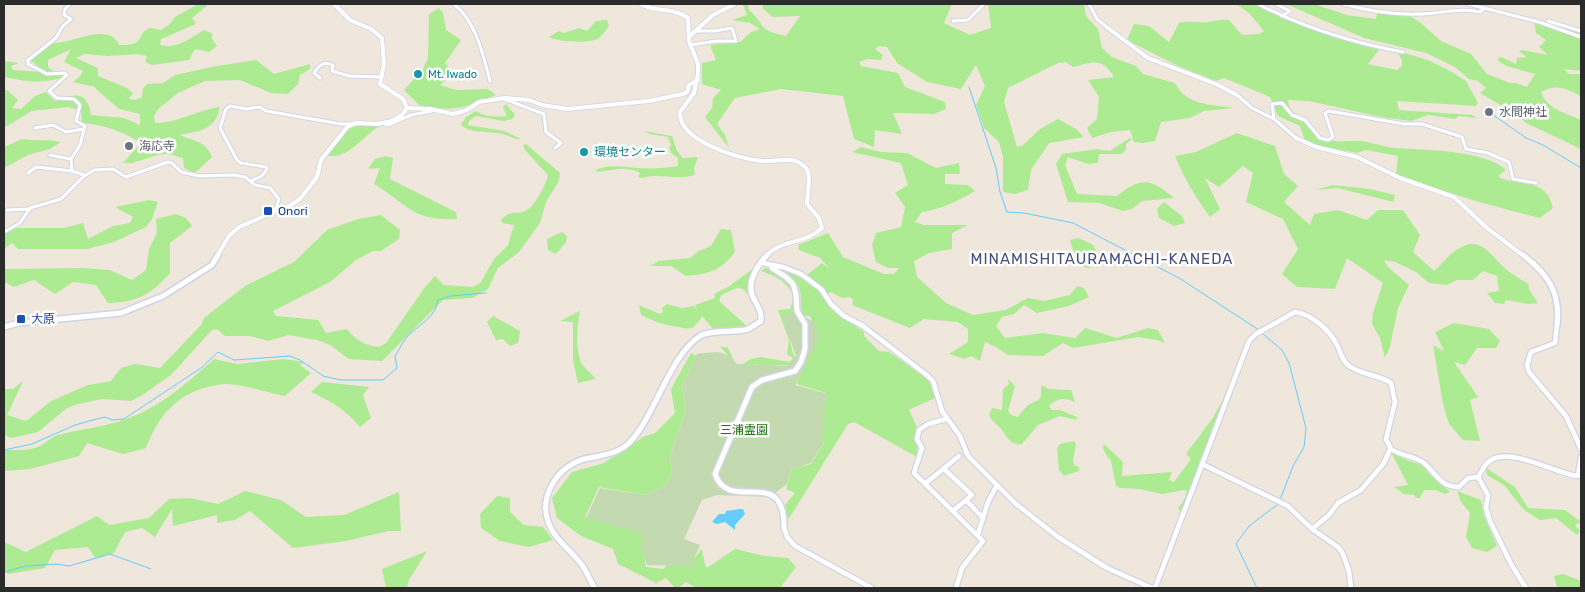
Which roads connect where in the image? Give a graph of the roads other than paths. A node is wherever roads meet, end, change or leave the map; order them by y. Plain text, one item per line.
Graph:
1 (70, 4) edge
2 (334, 4) edge
3 (454, 4) edge
4 (641, 4) edge
5 (735, 4) edge
6 (984, 4) edge
7 (1089, 4) edge
8 (1258, 4) edge
9 (1271, 4) edge
10 (1276, 4) edge
11 (1343, 4) edge
12 (1468, 4) edge
13 (1489, 4) edge
14 (1266, 8) junction
15 (1487, 9) junction
16 (1519, 15) junction
17 (1282, 16) junction
18 (953, 21) dead end
19 (1108, 28) joint
20 (695, 31) junction
21 (1581, 31) edge
22 (690, 37) junction
23 (1581, 37) edge
24 (690, 45) junction
25 (1403, 52) dead end
26 (381, 77) junction
27 (320, 78) dead end
28 (698, 80) junction
29 (490, 81) dead end
30 (1237, 95) joint
31 (502, 98) junction
32 (407, 108) junction
33 (432, 111) junction
34 (1274, 119) junction
35 (383, 123) junction
36 (352, 124) junction
37 (35, 128) dead end
38 (84, 129) junction
39 (1296, 138) joint
40 (555, 148) dead end
41 (50, 155) dead end
42 (71, 159) junction
43 (72, 171) junction
44 (28, 173) dead end
45 (84, 175) junction
46 (251, 181) junction
47 (1536, 183) dead end
48 (30, 209) junction
49 (7, 210) dead end
50 (275, 211) junction
51 (4, 232) edge
52 (762, 263) junction
53 (773, 265) junction
54 (1557, 325) joint
55 (4, 327) edge
56 (946, 419) junction
57 (1390, 449) junction
58 (1581, 449) edge
59 (959, 456) dead end
60 (1581, 457) edge
61 (1202, 464) junction
62 (944, 468) junction
63 (1478, 477) junction
64 (926, 484) junction
65 (998, 485) junction
66 (966, 500) junction
67 (953, 511) junction
68 (983, 518) junction
69 (784, 528) joint
70 (1312, 530) junction
71 (978, 534) junction
72 (595, 588) edge
73 (872, 588) edge
74 (956, 588) edge
75 (1154, 588) edge
76 (1351, 588) edge
77 (1526, 588) edge

1 - 38 street
2 - 26 street
3 - 29 street
4 - 22 street
5 - 20 street
6 - 18 street
7 - 19 street
8 - 14 street
9 - 14 street
10 - 17 street
11 - 15 street
12 - 15 street
13 - 15 street
14 - 17 street
15 - 16 street
16 - 21 street
16 - 23 street
17 - 25 street
19 - 30 street
20 - 22 street
20 - 24 street
22 - 24 street
24 - 28 street
26 - 27 street
26 - 32 street
28 - 31 street
28 - 52 street
30 - 34 street
31 - 33 street
31 - 40 street
32 - 33 street
32 - 35 street
33 - 35 street
34 - 39 street
34 - 47 street
35 - 36 street
36 - 46 street
36 - 50 street
37 - 38 street
38 - 42 street
39 - 54 street
41 - 42 street
42 - 43 street
43 - 44 street
43 - 45 street
45 - 46 street
45 - 48 street
46 - 50 street
48 - 49 street
48 - 51 street
50 - 55 street
52 - 53 street
52 - 72 street
53 - 56 street
53 - 69 street
54 - 58 street
56 - 64 street
56 - 65 street
57 - 61 street
57 - 63 street
57 - 70 street
59 - 62 street
60 - 63 street
61 - 70 street
61 - 75 street
62 - 64 street
62 - 66 street
63 - 77 street
64 - 67 street
65 - 68 street
65 - 75 street
66 - 67 street
66 - 68 street
67 - 71 street
68 - 71 street
69 - 73 street
70 - 76 street
71 - 74 street

